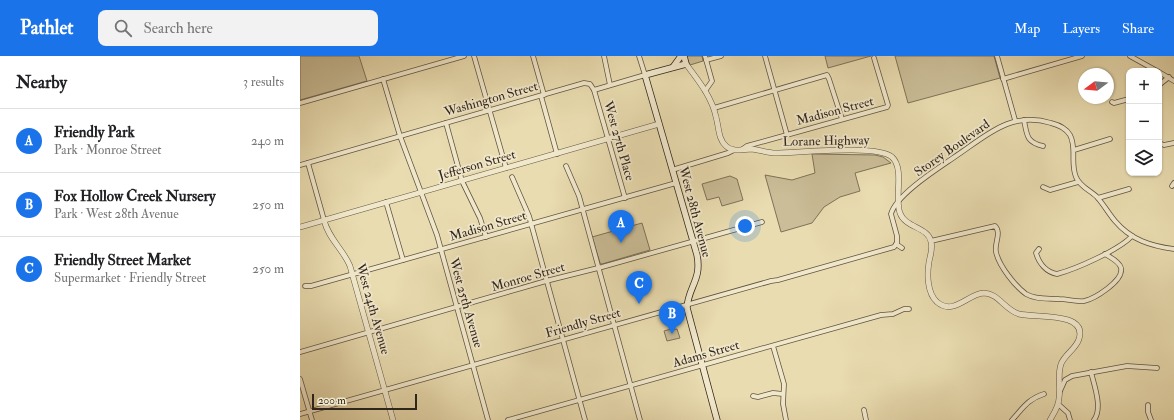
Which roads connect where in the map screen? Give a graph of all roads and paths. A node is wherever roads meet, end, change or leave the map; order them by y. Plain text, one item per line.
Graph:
1 (464, 56) edge
2 (474, 56) edge
3 (533, 56) edge
4 (604, 56) edge
5 (639, 56) edge
6 (682, 56) edge
7 (721, 56) edge
8 (765, 56) edge
9 (997, 56) edge
10 (1082, 56) edge
11 (1130, 56) edge
12 (705, 58) edge
13 (874, 58) dead end
14 (686, 64) junction
15 (673, 67) junction
16 (1152, 68) edge
17 (655, 72) junction
18 (1162, 73) edge
19 (645, 75) junction
20 (1169, 77) junction
21 (383, 79) junction
22 (1003, 79) junction
23 (1174, 81) edge
24 (1162, 83) edge
25 (610, 85) junction
26 (594, 90) junction
27 (774, 90) junction
28 (650, 91) junction
29 (705, 91) junction
30 (542, 96) junction
31 (1126, 100) edge
32 (300, 103) edge
33 (1114, 103) edge
34 (714, 108) junction
35 (489, 111) junction
36 (842, 119) junction
37 (1015, 120) junction
38 (1024, 120) junction
39 (446, 123) junction
40 (659, 124) junction
41 (787, 135) junction
42 (400, 136) junction
43 (608, 139) junction
44 (1110, 139) dead end
45 (1174, 143) edge
46 (1162, 144) edge
47 (1043, 146) dead end
48 (734, 150) junction
49 (740, 150) junction
50 (1074, 150) junction
51 (557, 154) junction
52 (308, 163) junction
53 (300, 165) edge
54 (566, 166) dead end
55 (506, 168) junction
56 (672, 170) junction
57 (512, 177) dead end
58 (462, 181) junction
59 (1078, 182) junction
60 (676, 184) junction
61 (1043, 187) dead end
62 (1129, 188) dead end
63 (421, 193) junction
64 (625, 198) junction
65 (1098, 198) junction
66 (386, 202) junction
67 (898, 202) junction
68 (582, 210) junction
69 (324, 220) junction
70 (762, 222) dead end
71 (531, 224) junction
72 (300, 227) edge
73 (486, 236) junction
74 (1132, 236) junction
75 (693, 241) junction
76 (931, 241) junction
77 (896, 244) junction
78 (902, 248) dead end
79 (441, 249) junction
80 (1039, 249) dead end
81 (1174, 249) edge
82 (1105, 254) junction
83 (403, 260) junction
84 (598, 268) junction
85 (353, 274) junction
86 (546, 281) junction
87 (305, 286) dead end
88 (688, 304) junction
89 (457, 307) junction
90 (909, 309) dead end
91 (614, 324) junction
92 (369, 332) junction
93 (562, 339) junction
94 (773, 346) junction
95 (300, 352) edge
96 (473, 365) junction
97 (702, 366) junction
98 (1157, 368) dead end
99 (1090, 372) junction
100 (300, 380) edge
101 (631, 386) junction
102 (384, 390) junction
103 (1059, 391) junction
104 (783, 394) junction
105 (1044, 394) dead end
106 (753, 396) dead end
107 (580, 400) junction
108 (1058, 404) junction
109 (1148, 404) dead end
110 (864, 410) dead end
111 (309, 411) junction
112 (300, 414) edge
113 (312, 420) edge
114 (393, 420) edge
115 (488, 420) edge
116 (508, 420) edge
117 (585, 420) edge
118 (640, 420) edge
119 (717, 420) edge
120 (786, 420) edge
121 (866, 420) edge
122 (1012, 420) edge
123 (1050, 420) edge
124 (1070, 420) edge
125 (1094, 420) edge
126 (1151, 420) edge

1 - 21 street
2 - 35 street
3 - 30 street
4 - 25 street, West 27th Place
5 - 19 street, West 28th Avenue
6 - 14 main road
6 - 15 main road
7 - 12 street
8 - 27 street
9 - 22 street
10 - 22 street
11 - 16 street
12 - 29 street
13 - 36 street, Madison Street
14 - 15 main road
14 - 29 street
15 - 17 main road
17 - 19 main road
17 - 28 main road
18 - 20 street
19 - 25 street
19 - 28 main road, West 28th Avenue
20 - 23 street
20 - 24 street
21 - 32 street
21 - 42 street, West 25th Avenue
22 - 37 street
25 - 26 street
26 - 30 street, Washington Street
26 - 43 street, West 27th Place
27 - 34 street
27 - 36 street
27 - 41 street
28 - 40 main road, West 28th Avenue
29 - 34 street
30 - 35 street, Washington Street
30 - 51 street
31 - 33 street
34 - 48 street
35 - 39 street, Washington Street
35 - 55 street
36 - 41 street, Madison Street
37 - 38 street, Storey Boulevard
37 - 67 street, Storey Boulevard
38 - 47 street
38 - 50 street, Storey Boulevard
39 - 42 street, Washington Street
39 - 58 street
40 - 43 street, Jefferson Street
40 - 56 main road, West 28th Avenue
41 - 49 street, Madison Street
42 - 52 street, Washington Street
42 - 63 street, West 25th Avenue
43 - 51 street, Jefferson Street
43 - 64 street, West 27th Place
44 - 50 street
45 - 46 street
48 - 49 street, Lorane Highway
48 - 56 street
49 - 67 street, Lorane Highway
50 - 59 street, Storey Boulevard
51 - 55 street, Jefferson Street
52 - 53 street, Washington Street
52 - 69 street, West 24th Avenue
54 - 68 street
55 - 58 street, Jefferson Street
56 - 60 main road, West 28th Avenue
57 - 71 street
58 - 63 street, Jefferson Street
58 - 73 street
59 - 61 street
59 - 65 street
60 - 64 street, Madison Street
60 - 75 main road, West 28th Avenue
62 - 65 street
63 - 66 street, Jefferson Street
63 - 79 street, West 25th Avenue
64 - 68 street, Madison Street
65 - 74 street
66 - 69 street, Jefferson Street
66 - 83 street
67 - 76 street, Lorane Highway
67 - 77 street
68 - 71 street, Madison Street
68 - 84 street
69 - 72 street, Jefferson Street
69 - 85 street, West 24th Avenue
70 - 75 street, Monroe Street
71 - 73 street, Madison Street
71 - 86 street
73 - 79 street, Madison Street
74 - 81 street
74 - 82 street
75 - 84 street, Monroe Street
75 - 88 main road, West 28th Avenue
76 - 82 street
76 - 103 street
77 - 78 street
77 - 88 street, Friendly Street
79 - 83 street, Madison Street
79 - 89 street, West 25th Avenue
80 - 82 street
83 - 85 street, Madison Street
84 - 86 street, Monroe Street
84 - 91 street
85 - 87 street, Madison Street
85 - 92 street, West 24th Avenue
86 - 89 street, Monroe Street
86 - 93 street
88 - 91 street, Friendly Street
88 - 97 main road, West 28th Avenue
89 - 92 street, Monroe Street
89 - 96 street, West 25th Avenue
90 - 94 street, Adams Street
91 - 93 street, Friendly Street
91 - 101 street
92 - 95 street, Monroe Street
92 - 102 street, West 24th Avenue
93 - 96 street, Friendly Street
93 - 107 street
94 - 97 street, Adams Street
94 - 104 street
96 - 102 street, Friendly Street
96 - 115 street, West 25th Avenue
97 - 101 street, Adams Street
97 - 119 main road, West 28th Avenue
98 - 99 street
99 - 103 street
99 - 125 street
100 - 111 street
101 - 107 street, Adams Street
101 - 118 street
102 - 111 street, Friendly Street
102 - 114 street, West 24th Avenue
103 - 108 street
104 - 106 street
104 - 120 street
105 - 122 street
107 - 116 street, Adams Street
107 - 117 street
108 - 123 street
108 - 124 street
109 - 126 street
110 - 121 street
111 - 112 street, Friendly Street
111 - 113 street

